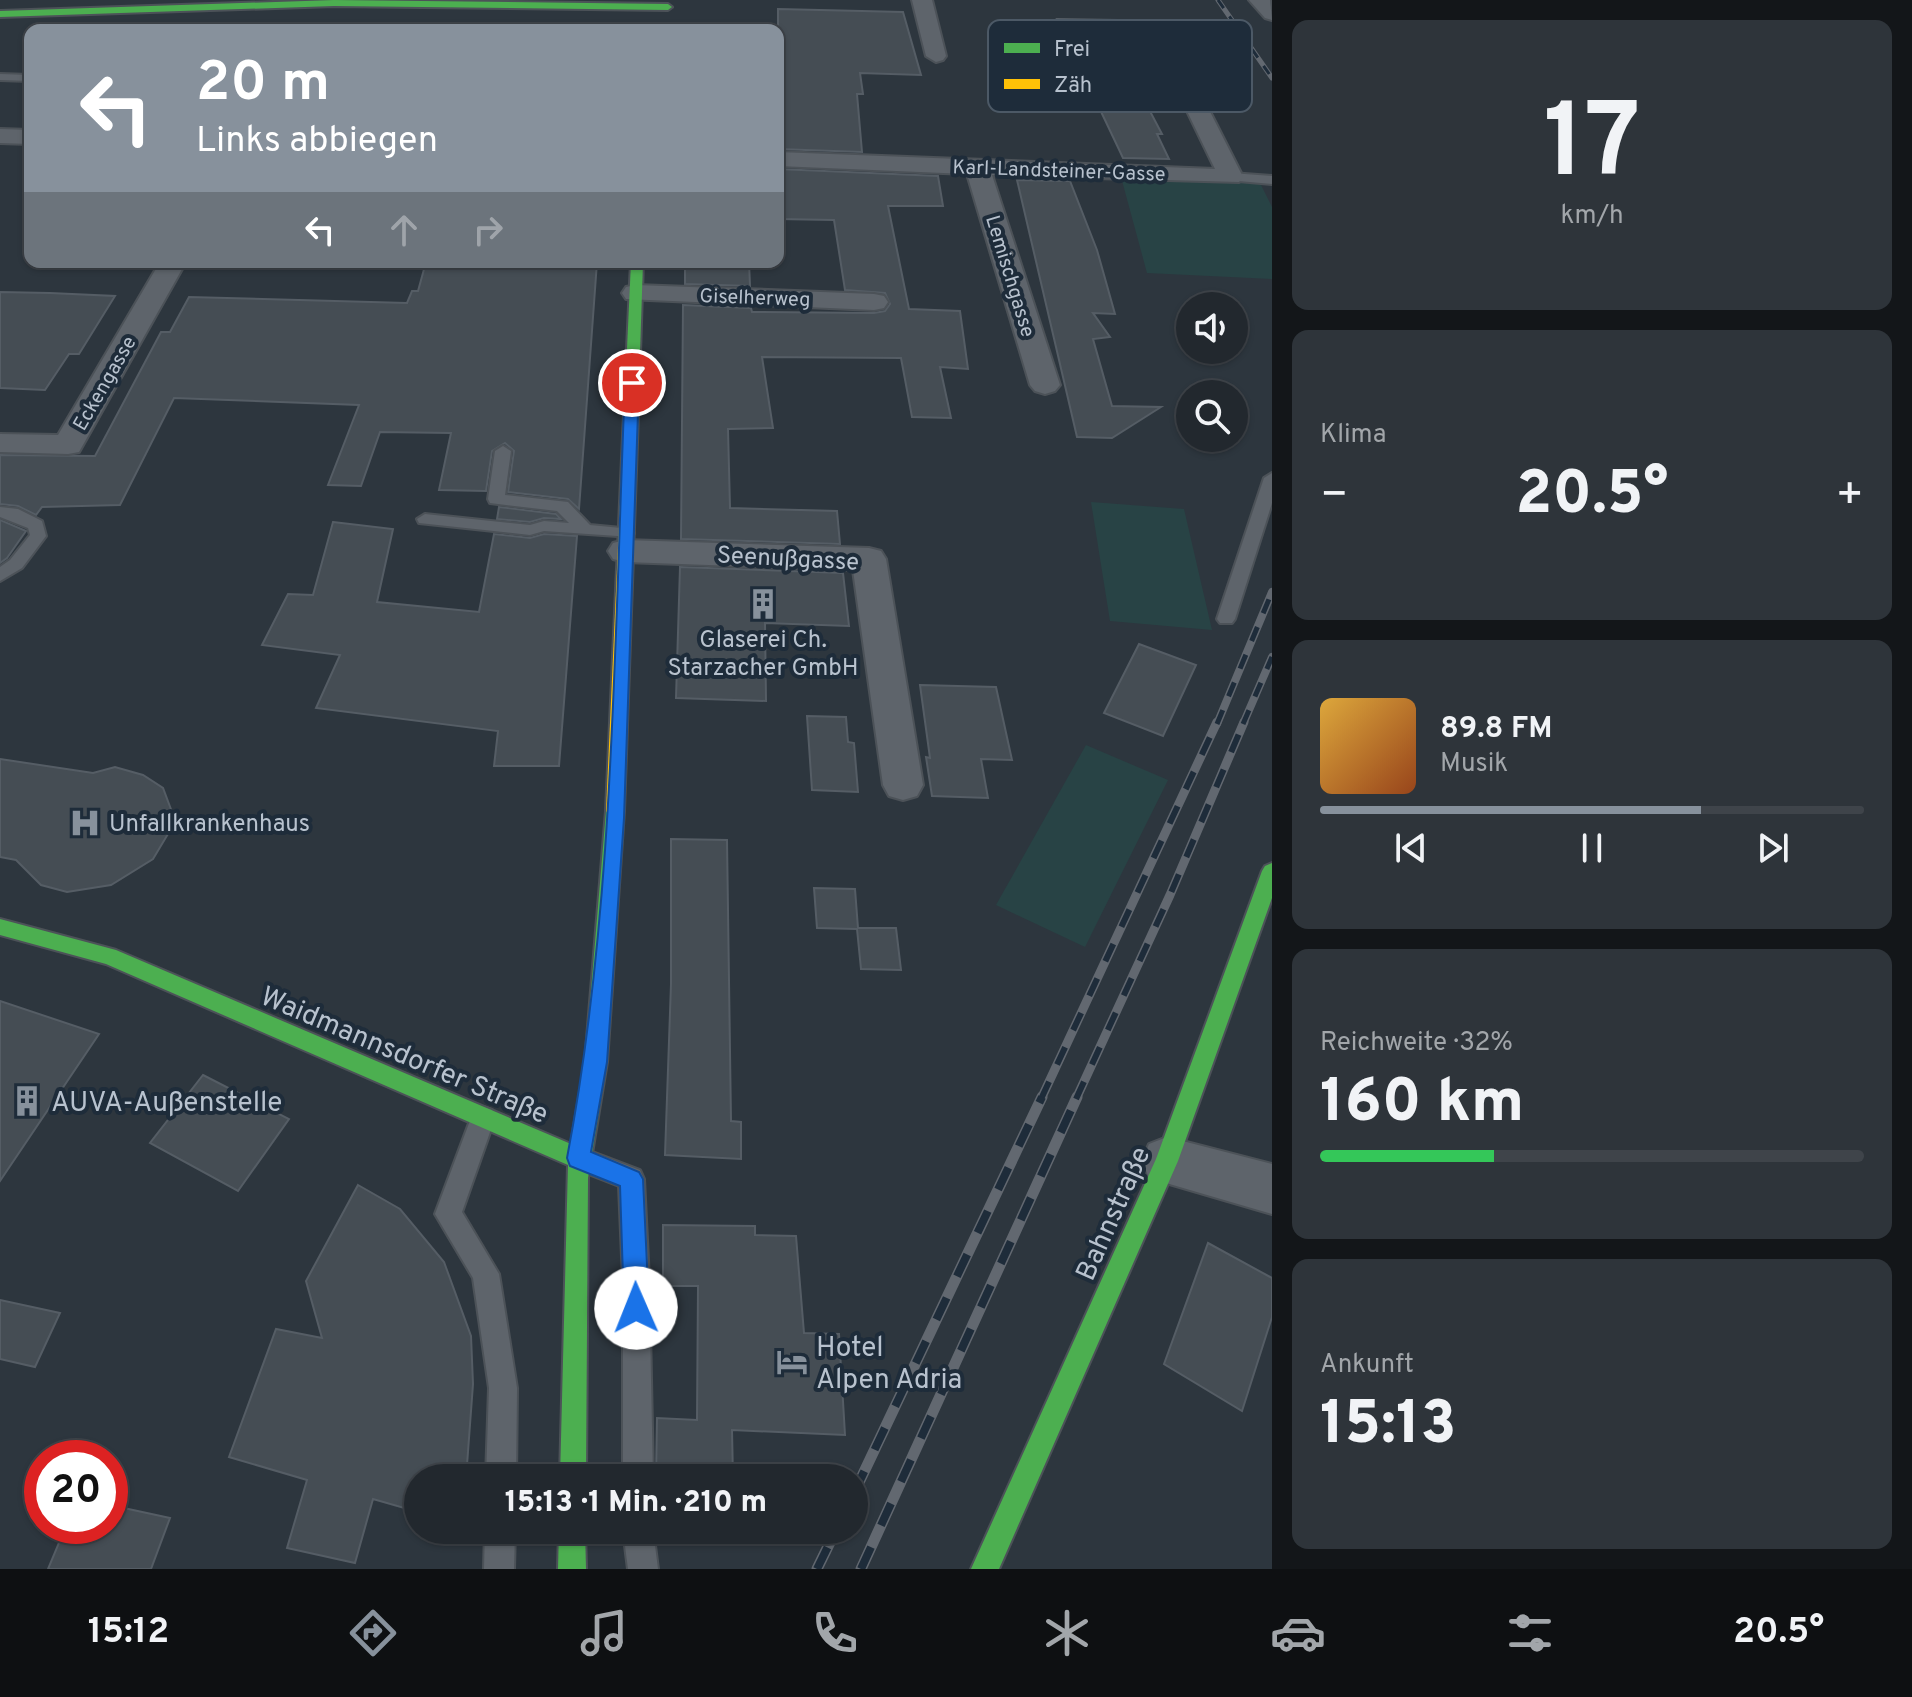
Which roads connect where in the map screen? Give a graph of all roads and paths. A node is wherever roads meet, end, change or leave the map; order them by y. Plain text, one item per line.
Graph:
1 (922, 0) edge
2 (1259, 0) edge
3 (669, 3) edge
4 (0, 14) edge
5 (1272, 14) edge
6 (664, 24) edge
7 (936, 56) dead end
8 (0, 77) edge
9 (24, 78) edge
10 (1199, 112) edge
11 (0, 136) edge
12 (24, 137) edge
13 (784, 159) edge
14 (977, 166) junction
15 (1231, 177) junction
16 (1272, 180) edge
17 (170, 268) edge
18 (637, 268) edge
19 (636, 293) junction
20 (874, 302) dead end
21 (1045, 385) dead end
22 (0, 443) edge
23 (503, 451) dead end
24 (1272, 478) edge
25 (0, 512) edge
26 (425, 519) dead end
27 (586, 530) junction
28 (625, 542) junction
29 (0, 575) edge
30 (1226, 619) dead end
31 (903, 785) dead end
32 (1272, 871) edge
33 (0, 927) edge
34 (483, 1118) junction
35 (578, 1158) junction
36 (1167, 1161) junction
37 (1272, 1189) edge
38 (501, 1464) edge
39 (573, 1464) edge
40 (638, 1464) edge
41 (500, 1544) edge
42 (572, 1544) edge
43 (640, 1544) edge
44 (499, 1569) edge
45 (572, 1569) edge
46 (643, 1569) edge
47 (985, 1569) edge

1 - 7 street
2 - 5 street
3 - 4 street
3 - 6 street
8 - 9 lane
10 - 15 street
11 - 12 street
13 - 14 street, Karl-Landsteiner-Gasse
14 - 15 street, Karl-Landsteiner-Gasse
14 - 21 street, Lemischgasse
15 - 16 lane
17 - 22 street, Eckengasse
18 - 19 street
19 - 20 street, Giselherweg
19 - 28 street
23 - 27 lane
24 - 30 lane
25 - 29 lane
26 - 27 lane
27 - 28 lane
28 - 31 street, Seenußgasse
28 - 35 street
32 - 36 street, Bahnstraße
33 - 34 street, Waidmannsdorfer Straße
34 - 35 street, Waidmannsdorfer Straße
34 - 38 lane
35 - 39 street
35 - 40 lane
36 - 37 street
36 - 47 street, Bahnstraße
41 - 44 lane
42 - 45 street
43 - 46 lane

